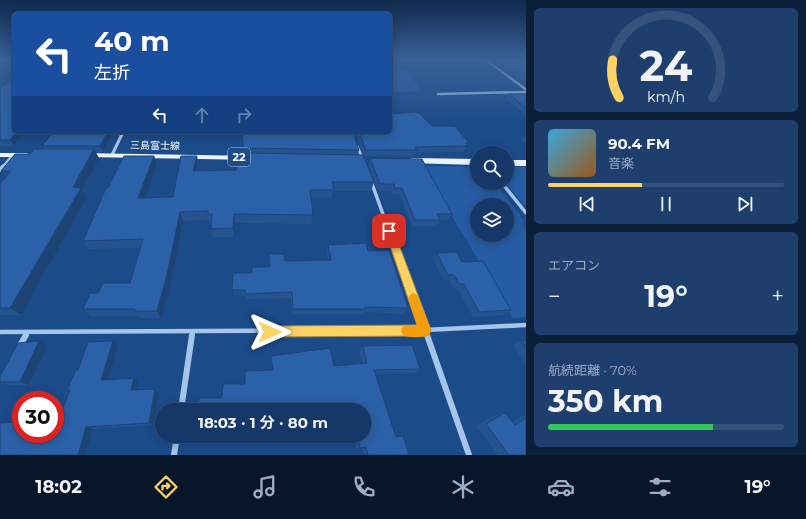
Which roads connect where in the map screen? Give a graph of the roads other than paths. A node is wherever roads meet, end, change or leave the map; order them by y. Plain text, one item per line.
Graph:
1 (513, 81) edge
2 (526, 91) edge
3 (438, 94) dead end
4 (122, 134) edge
5 (354, 139) edge
6 (0, 155) edge
7 (13, 155) junction
8 (36, 155) edge
9 (74, 155) edge
10 (112, 155) junction
11 (269, 158) edge
12 (401, 161) edge
13 (364, 162) edge
14 (470, 162) edge
15 (514, 163) edge
16 (526, 163) edge
17 (0, 170) edge
18 (369, 174) edge
19 (508, 190) edge
20 (526, 213) edge
21 (526, 325) edge
22 (425, 330) junction
23 (0, 332) edge
24 (192, 332) junction
25 (27, 333) junction
26 (17, 352) edge
27 (182, 403) edge
28 (176, 443) edge
29 (174, 455) edge
30 (469, 455) edge

1 - 2 street
2 - 3 street
4 - 10 street
5 - 13 street
6 - 7 main road
7 - 8 main road
7 - 17 street
9 - 10 main road, 三島富士線 / 22
10 - 11 main road, 三島富士線 / 22
12 - 14 main road
15 - 16 main road
18 - 22 street
19 - 20 street
21 - 22 street
22 - 24 street
22 - 30 street
23 - 25 street
24 - 25 street
24 - 27 street
25 - 26 street
28 - 29 street

